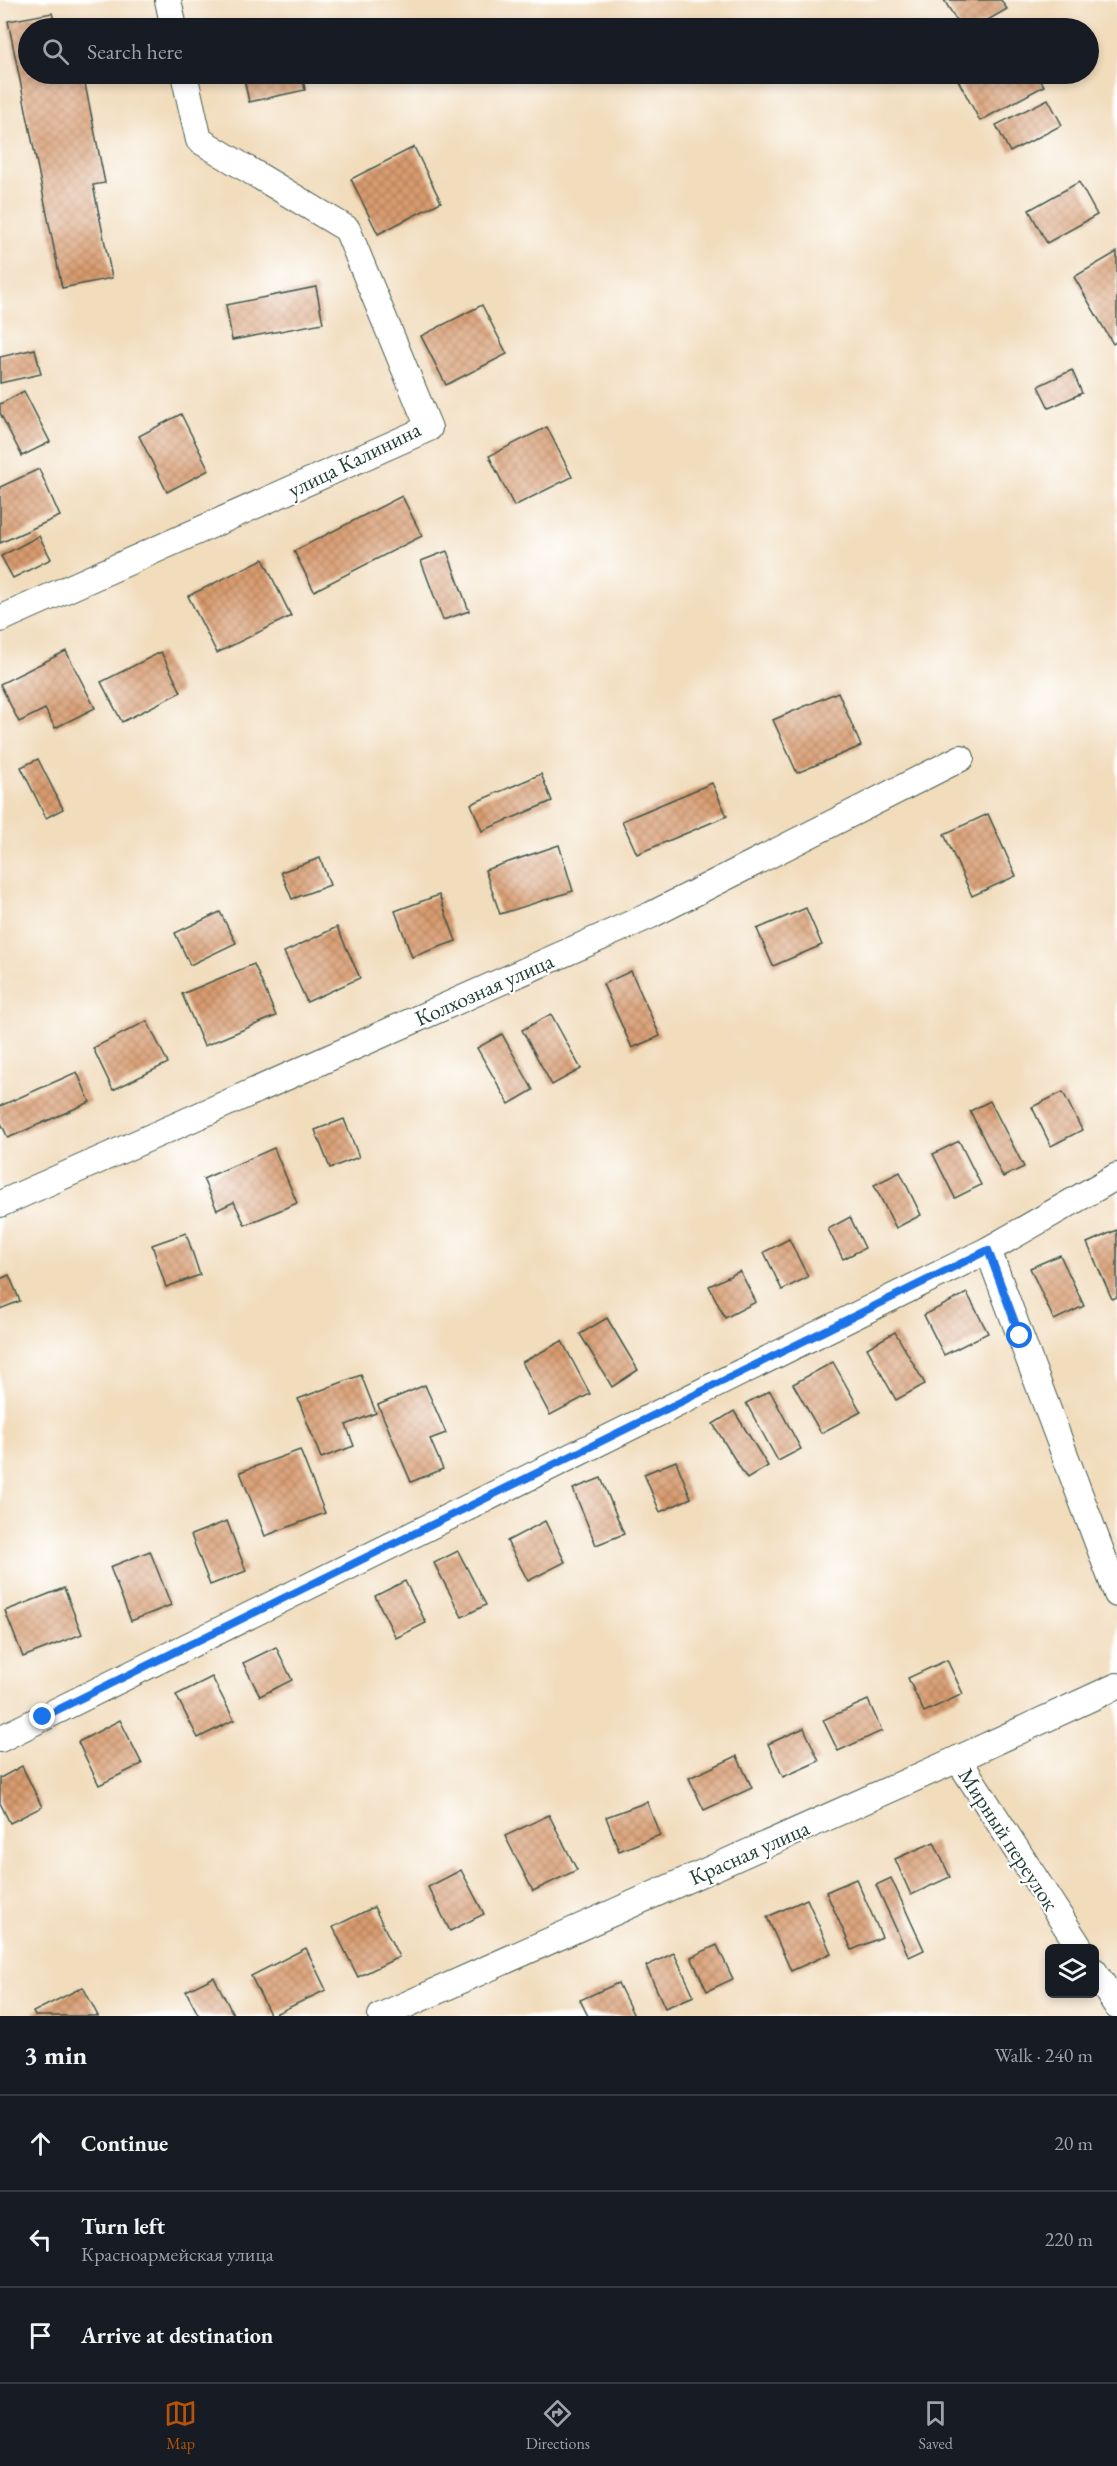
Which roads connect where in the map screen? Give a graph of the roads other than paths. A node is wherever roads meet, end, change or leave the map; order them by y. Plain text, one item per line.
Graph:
1 (168, 0) edge
2 (172, 18) edge
3 (186, 84) edge
4 (0, 619) edge
5 (961, 758) dead end
6 (1117, 1176) edge
7 (0, 1204) edge
8 (988, 1250) junction
9 (1117, 1594) edge
10 (1117, 1686) edge
11 (0, 1738) edge
12 (958, 1759) junction
13 (1077, 1944) edge
14 (1099, 1977) edge
15 (1117, 2006) edge
16 (381, 2016) edge

1 - 2 street
3 - 4 street, улица Калинина
5 - 7 street, Колхозная улица
6 - 8 street
8 - 9 street
8 - 11 street
10 - 12 street, Красная улица
12 - 13 street, Мирный переулок
12 - 16 street, Красная улица
14 - 15 street

